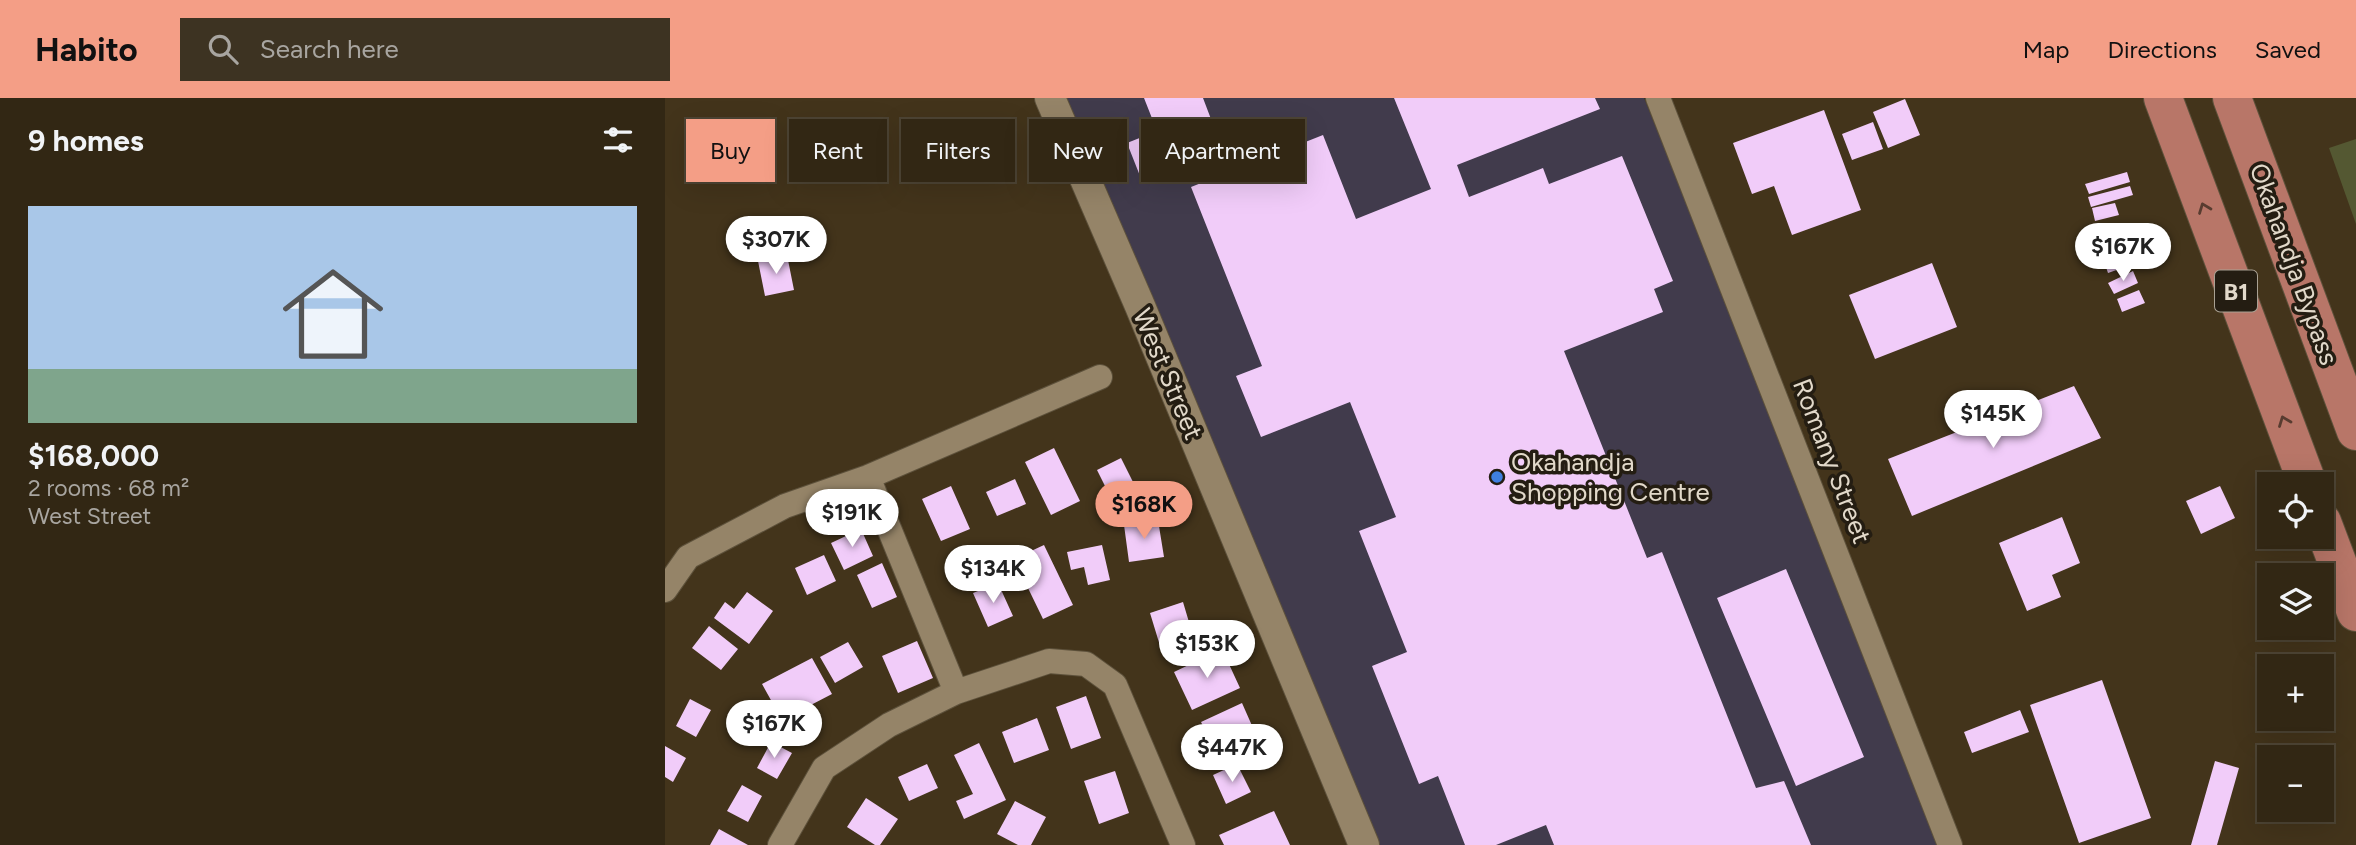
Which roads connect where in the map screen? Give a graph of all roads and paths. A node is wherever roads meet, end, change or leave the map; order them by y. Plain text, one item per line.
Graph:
1 (1050, 98) edge
2 (1658, 98) edge
3 (2163, 98) edge
4 (2232, 98) edge
5 (1100, 377) dead end
6 (2356, 430) edge
7 (2303, 472) edge
8 (868, 477) junction
9 (2332, 549) edge
10 (665, 590) edge
11 (2356, 612) edge
12 (956, 692) junction
13 (780, 845) edge
14 (1183, 845) edge
15 (1364, 845) edge
16 (1950, 845) edge

1 - 15 street, West Street
2 - 16 street, Romany Street
7 -> 3 highway, B1
4 - 6 highway, Okahandja Bypass / B1
5 - 8 street
8 - 10 street
8 - 12 street
9 - 11 highway
12 - 13 street
12 - 14 street

